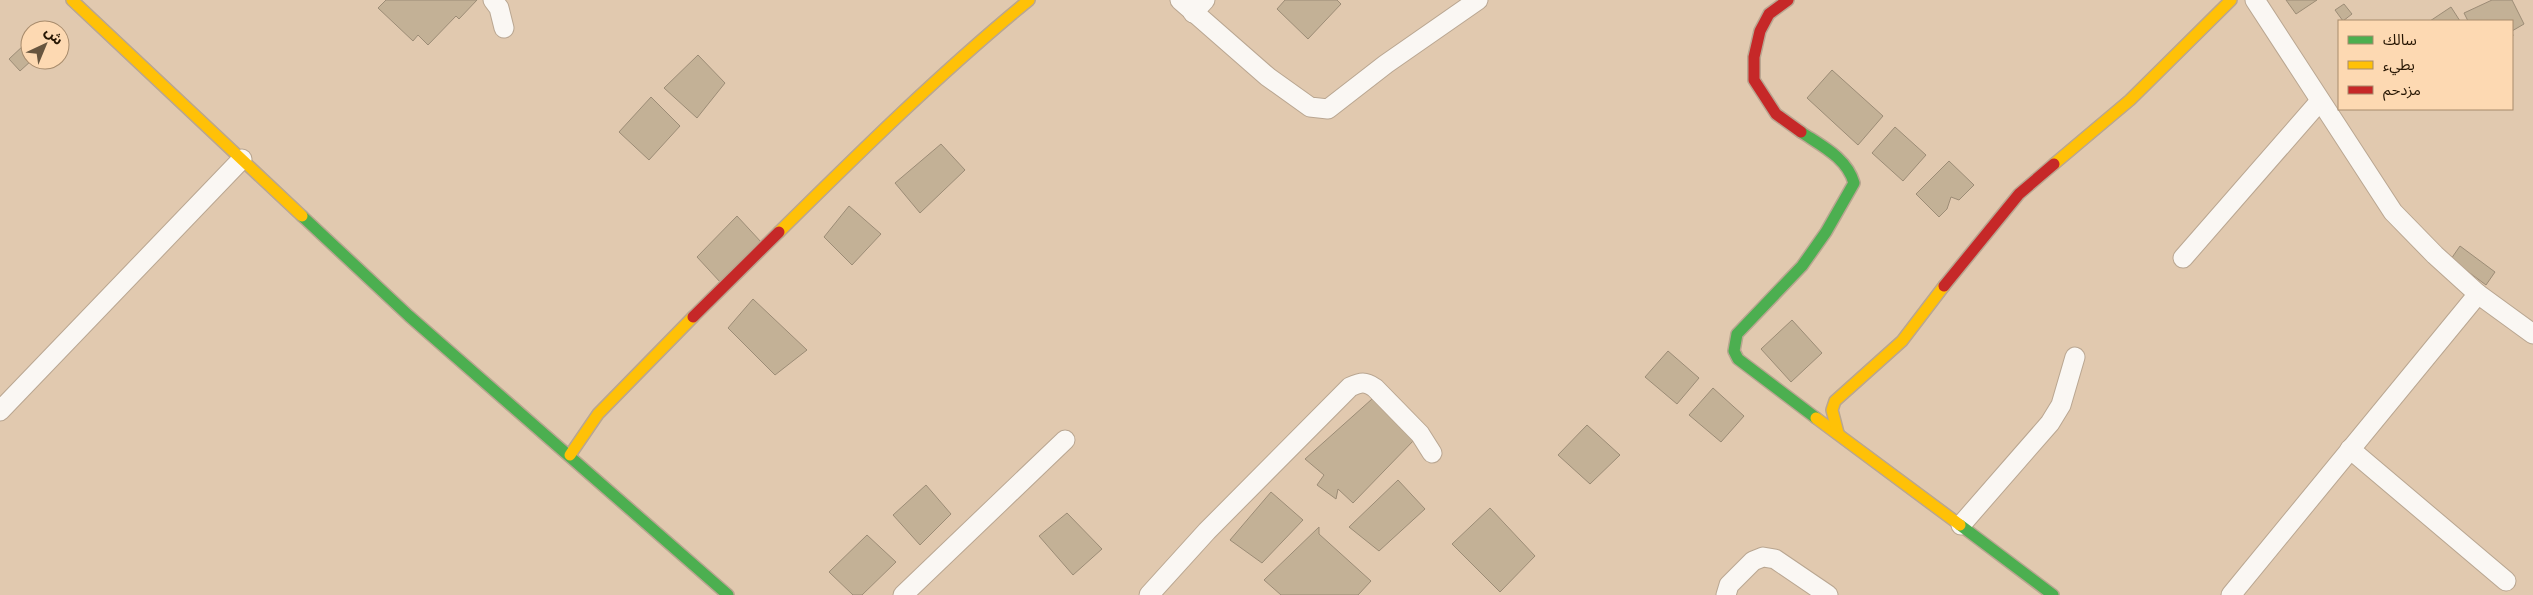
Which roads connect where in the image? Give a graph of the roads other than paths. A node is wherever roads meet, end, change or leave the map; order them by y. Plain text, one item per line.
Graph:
1 (493, 0) edge
2 (1029, 0) edge
3 (1478, 0) edge
4 (1788, 0) edge
5 (2231, 0) edge
6 (2255, 0) edge
7 (80, 2) edge
8 (1193, 4) edge
9 (504, 28) dead end
10 (2320, 101) junction
11 (242, 159) junction
12 (2184, 258) dead end
13 (2478, 294) junction
14 (2533, 334) edge
15 (2075, 357) dead end
16 (0, 411) edge
17 (1838, 433) junction
18 (1065, 440) dead end
19 (2350, 448) junction
20 (1432, 453) dead end
21 (570, 455) junction
22 (1961, 525) junction
23 (2506, 581) dead end
24 (728, 595) edge
25 (902, 595) edge
26 (1149, 595) edge
27 (1726, 595) edge
28 (1828, 595) edge
29 (2053, 595) edge
30 (2230, 595) edge

1 - 9 street
2 - 21 street
3 - 8 street
4 - 17 street
5 - 17 street
6 - 10 street
7 - 11 street
10 - 12 street
10 - 13 street
11 - 16 street
11 - 21 street
13 - 14 street
13 - 19 street
15 - 22 street
17 - 22 street
18 - 25 street
19 - 23 street
19 - 30 street
20 - 26 street
21 - 24 street
22 - 29 street
27 - 28 street

